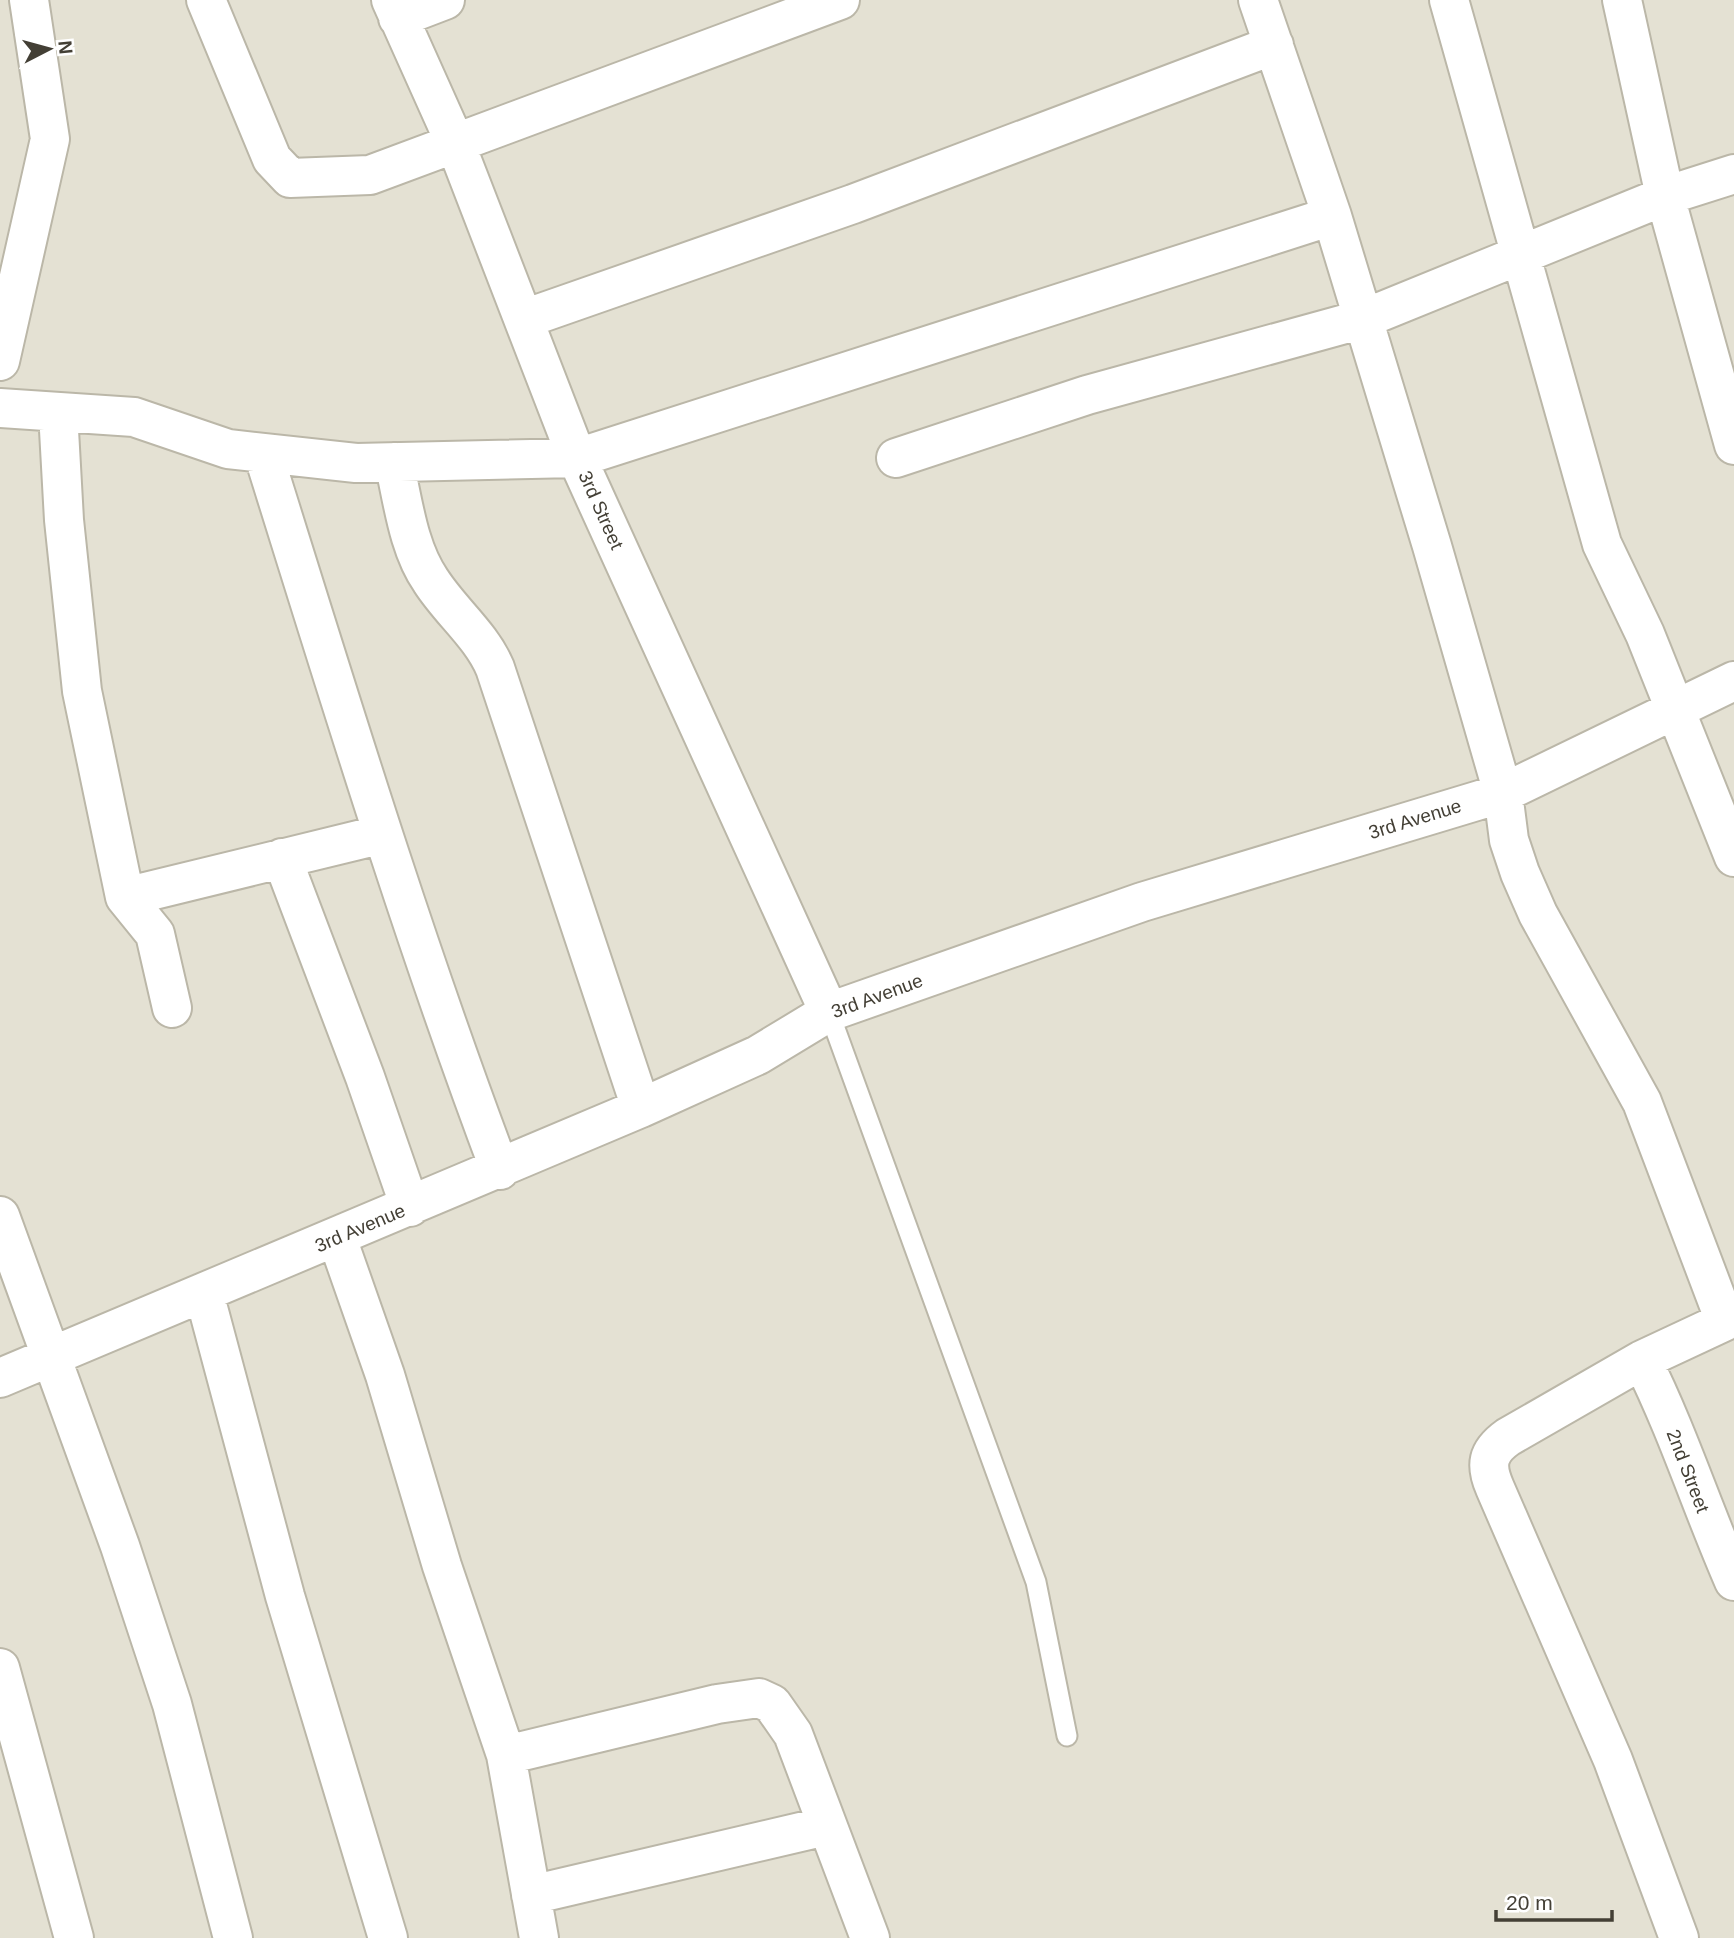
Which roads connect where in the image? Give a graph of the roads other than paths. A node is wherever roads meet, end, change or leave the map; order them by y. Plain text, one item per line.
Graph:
1 (29, 0) edge
2 (206, 0) edge
3 (445, 0) edge
4 (840, 0) edge
5 (1258, 0) edge
6 (1449, 0) edge
7 (1622, 0) edge
8 (395, 9) edge
9 (1274, 45) junction
10 (456, 145) junction
11 (1734, 174) edge
12 (1665, 196) junction
13 (1332, 216) junction
14 (1522, 254) junction
15 (524, 319) junction
16 (1363, 319) junction
17 (0, 361) edge
18 (0, 408) edge
19 (58, 412) junction
20 (1734, 445) edge
21 (263, 453) junction
22 (577, 457) junction
23 (896, 458) dead end
24 (394, 462) junction
25 (1734, 681) edge
26 (1676, 710) junction
27 (1503, 793) junction
28 (383, 834) junction
29 (1734, 858) edge
30 (282, 859) junction
31 (125, 897) junction
32 (172, 1008) dead end
33 (830, 1012) junction
34 (641, 1108) junction
35 (500, 1170) junction
36 (410, 1207) junction
37 (0, 1216) edge
38 (337, 1238) junction
39 (204, 1293) junction
40 (1730, 1319) edge
41 (51, 1356) junction
42 (1642, 1360) junction
43 (0, 1378) edge
44 (1734, 1581) edge
45 (0, 1668) edge
46 (1067, 1736) dead end
47 (506, 1755) junction
48 (826, 1826) junction
49 (531, 1895) junction
50 (863, 1937) edge
51 (74, 1938) edge
52 (233, 1938) edge
53 (388, 1938) edge
54 (539, 1938) edge
55 (1679, 1938) edge

1 - 17 street
2 - 10 street
3 - 8 street
4 - 10 street
5 - 9 street
6 - 14 street
7 - 12 street
8 - 10 street, 3rd Street
9 - 13 street
9 - 15 street
10 - 15 street, 3rd Street
11 - 12 street
12 - 14 street
12 - 20 street
13 - 16 street
13 - 22 street
14 - 16 street
14 - 26 street
15 - 22 street, 3rd Street
16 - 23 street
16 - 27 street
18 - 19 street
19 - 21 street
19 - 31 street
21 - 24 street
21 - 28 street
22 - 24 street
22 - 33 street, 3rd Street
24 - 34 street
25 - 26 street, 3rd Avenue
26 - 27 street, 3rd Avenue
26 - 29 street
27 - 33 street, 3rd Avenue
27 - 40 street
28 - 30 street
28 - 35 street
30 - 31 street
30 - 36 street
31 - 32 street
33 - 34 street, 3rd Avenue
33 - 46 lane
34 - 35 street, 3rd Avenue
35 - 36 street, 3rd Avenue
36 - 38 street, 3rd Avenue
37 - 41 street
38 - 39 street, 3rd Avenue
38 - 47 street
39 - 41 street, 3rd Avenue
39 - 53 street
40 - 42 street
41 - 43 street, 3rd Avenue
41 - 52 street
42 - 44 street, 2nd Street
42 - 55 street
45 - 51 street
47 - 48 street
47 - 49 street
48 - 49 street
48 - 50 street
49 - 54 street

